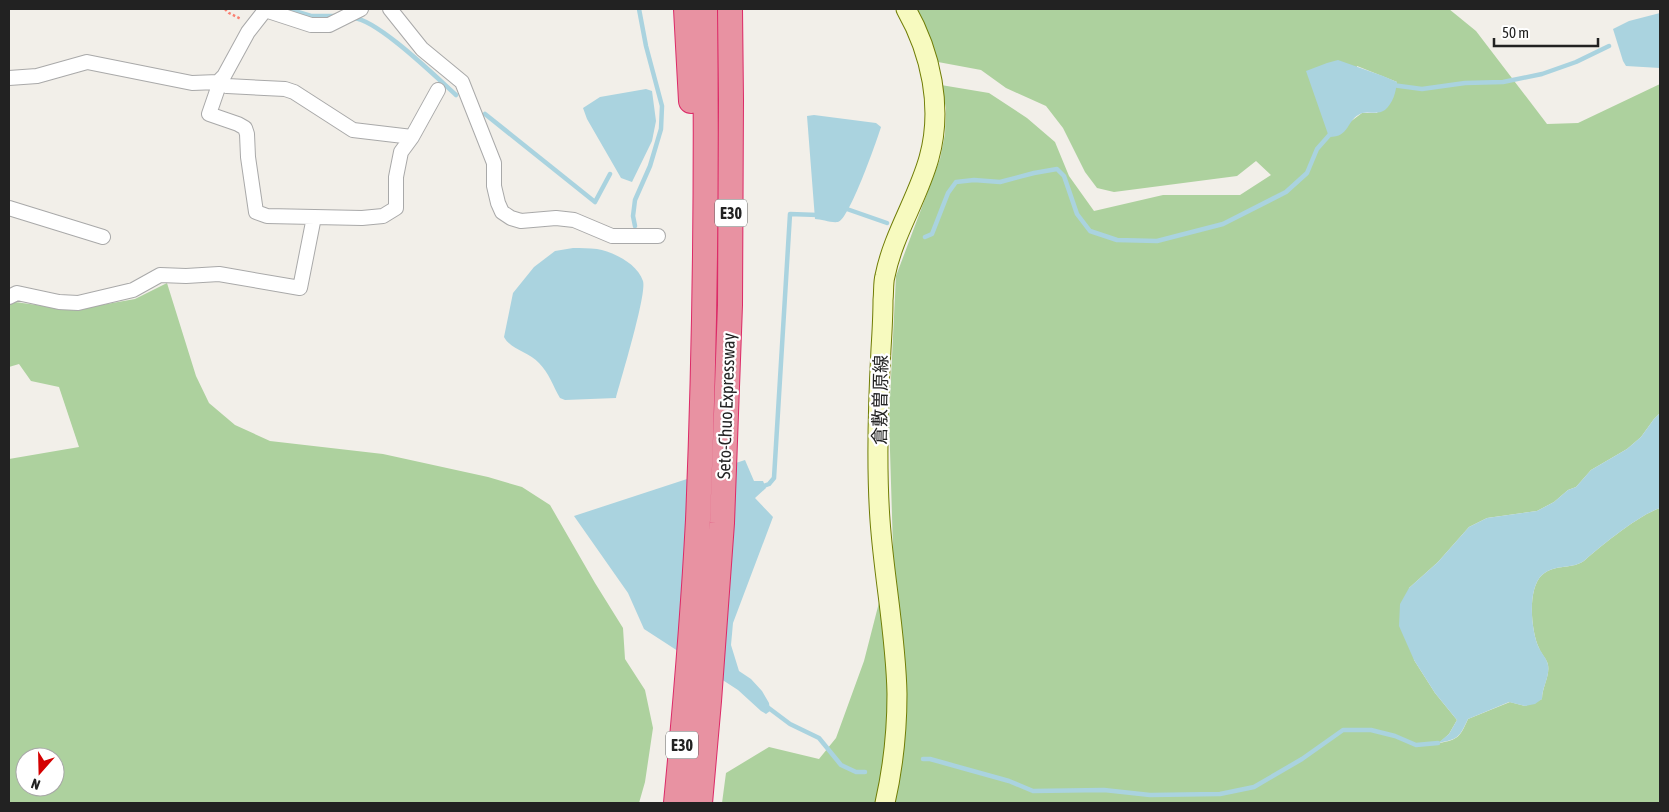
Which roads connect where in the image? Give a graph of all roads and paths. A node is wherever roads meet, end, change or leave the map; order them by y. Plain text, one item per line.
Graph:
1 (225, 9) edge
2 (390, 9) edge
3 (686, 9) edge
4 (705, 9) edge
5 (730, 9) edge
6 (906, 9) edge
7 (265, 10) edge
8 (358, 10) edge
9 (254, 25) junction
10 (9, 78) edge
11 (219, 82) junction
12 (438, 90) dead end
13 (412, 137) junction
14 (9, 208) edge
15 (314, 217) junction
16 (658, 236) dead end
17 (103, 237) dead end
18 (9, 297) edge
19 (705, 305) junction
20 (676, 803) edge
21 (700, 803) edge
22 (886, 803) edge

1 - 9 path
2 - 16 street
3 - 19 highway
4 - 19 highway, Seto-Chuo Expressway / E30
5 - 21 highway, Seto-Chuo Expressway / E30
6 - 22 street, 倉敷曽原線
7 - 8 street
7 - 9 street
9 - 11 street
10 - 11 street
11 - 13 street
11 - 15 street
12 - 13 street
13 - 15 street
14 - 17 street
15 - 18 street
19 - 20 highway, Seto-Chuo Expressway / E30

